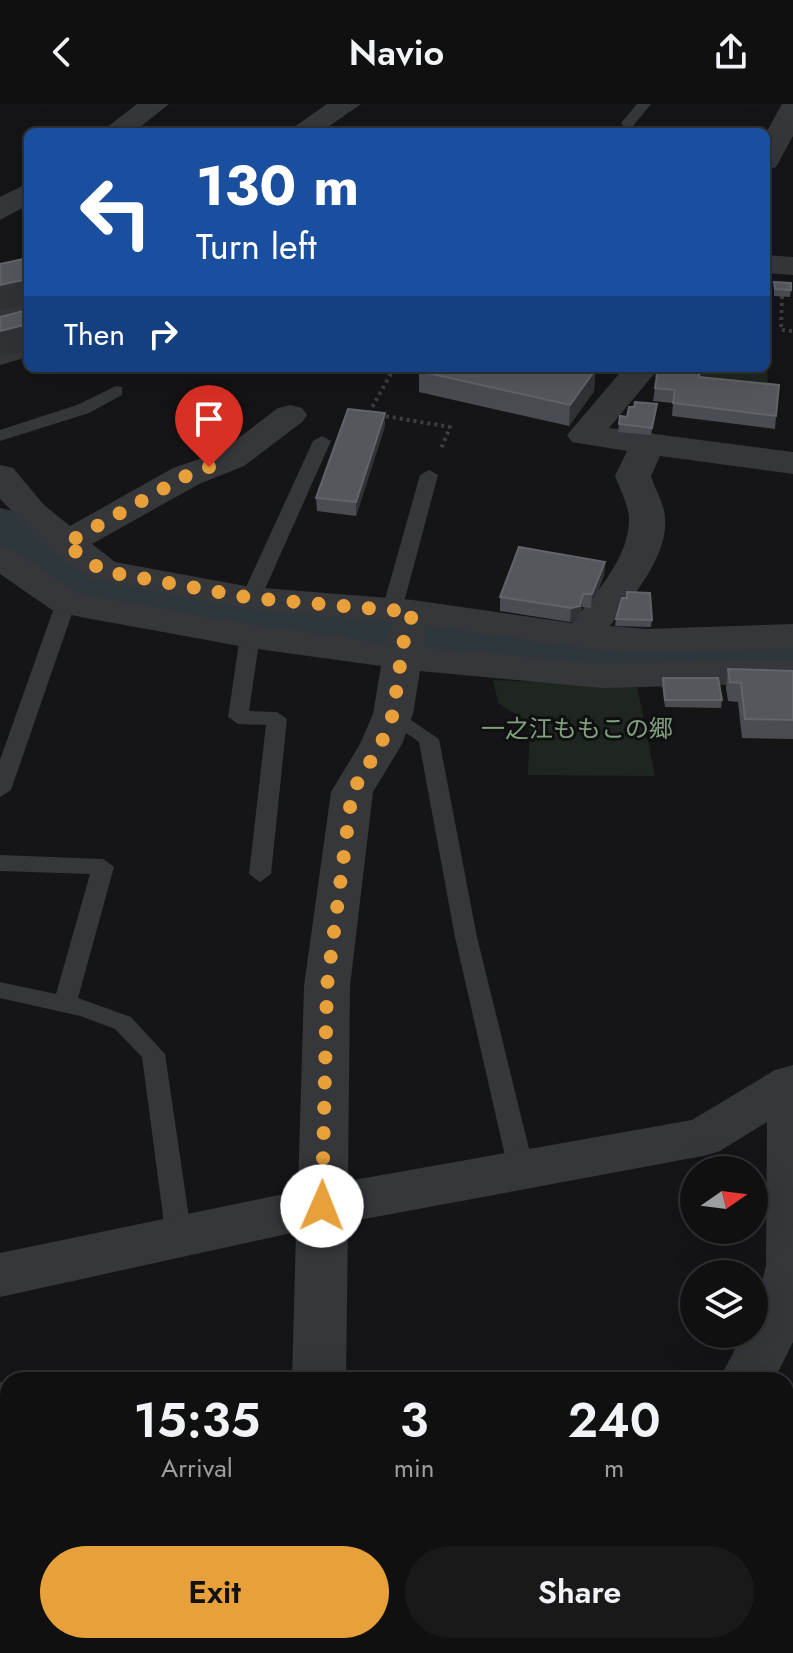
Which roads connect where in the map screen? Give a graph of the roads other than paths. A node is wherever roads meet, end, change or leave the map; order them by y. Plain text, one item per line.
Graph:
1 (155, 104) edge
2 (347, 104) edge
3 (644, 104) edge
4 (791, 106) edge
5 (628, 123) dead end
6 (121, 128) edge
7 (308, 128) edge
8 (770, 152) edge
9 (24, 195) edge
10 (0, 211) edge
11 (770, 264) edge
12 (793, 266) edge
13 (24, 307) edge
14 (0, 312) edge
15 (24, 353) edge
16 (0, 360) edge
17 (639, 372) edge
18 (116, 391) dead end
19 (290, 415) dead end
20 (0, 436) edge
21 (322, 441) dead end
22 (648, 444) junction
23 (793, 463) edge
24 (429, 475) road end
25 (0, 476) edge
26 (10, 529) edge
27 (65, 544) junction
28 (251, 598) junction
29 (66, 602) junction
30 (404, 629) junction
31 (250, 636) junction
32 (582, 636) junction
33 (793, 636) edge
34 (793, 671) edge
35 (393, 714) junction
36 (0, 790) edge
37 (0, 863) edge
38 (260, 874) dead end
39 (0, 990) edge
40 (65, 1004) junction
41 (793, 1083) edge
42 (521, 1169) junction
43 (322, 1206) junction
44 (793, 1209) edge
45 (179, 1238) junction
46 (0, 1275) edge
47 (319, 1372) edge
48 (750, 1372) edge

1 - 6 street
2 - 7 street
3 - 5 lane
4 - 8 street
9 - 10 street
11 - 12 street
13 - 14 lane
15 - 16 lane
17 - 22 street
18 - 20 lane
19 - 27 street
21 - 28 lane
22 - 23 street
22 - 32 street
24 - 30 lane
25 - 26 street
26 - 27 street
26 - 29 street
27 - 28 street
28 - 30 street
29 - 31 street
29 - 36 lane
30 - 31 street
30 - 32 street
30 - 34 street
30 - 35 street
31 - 38 lane
32 - 33 street
35 - 42 lane
35 - 43 street
37 - 40 lane
39 - 40 lane
40 - 45 lane
41 - 42 street
41 - 44 street
42 - 43 street
43 - 45 street
43 - 47 street
44 - 48 street
45 - 46 street

